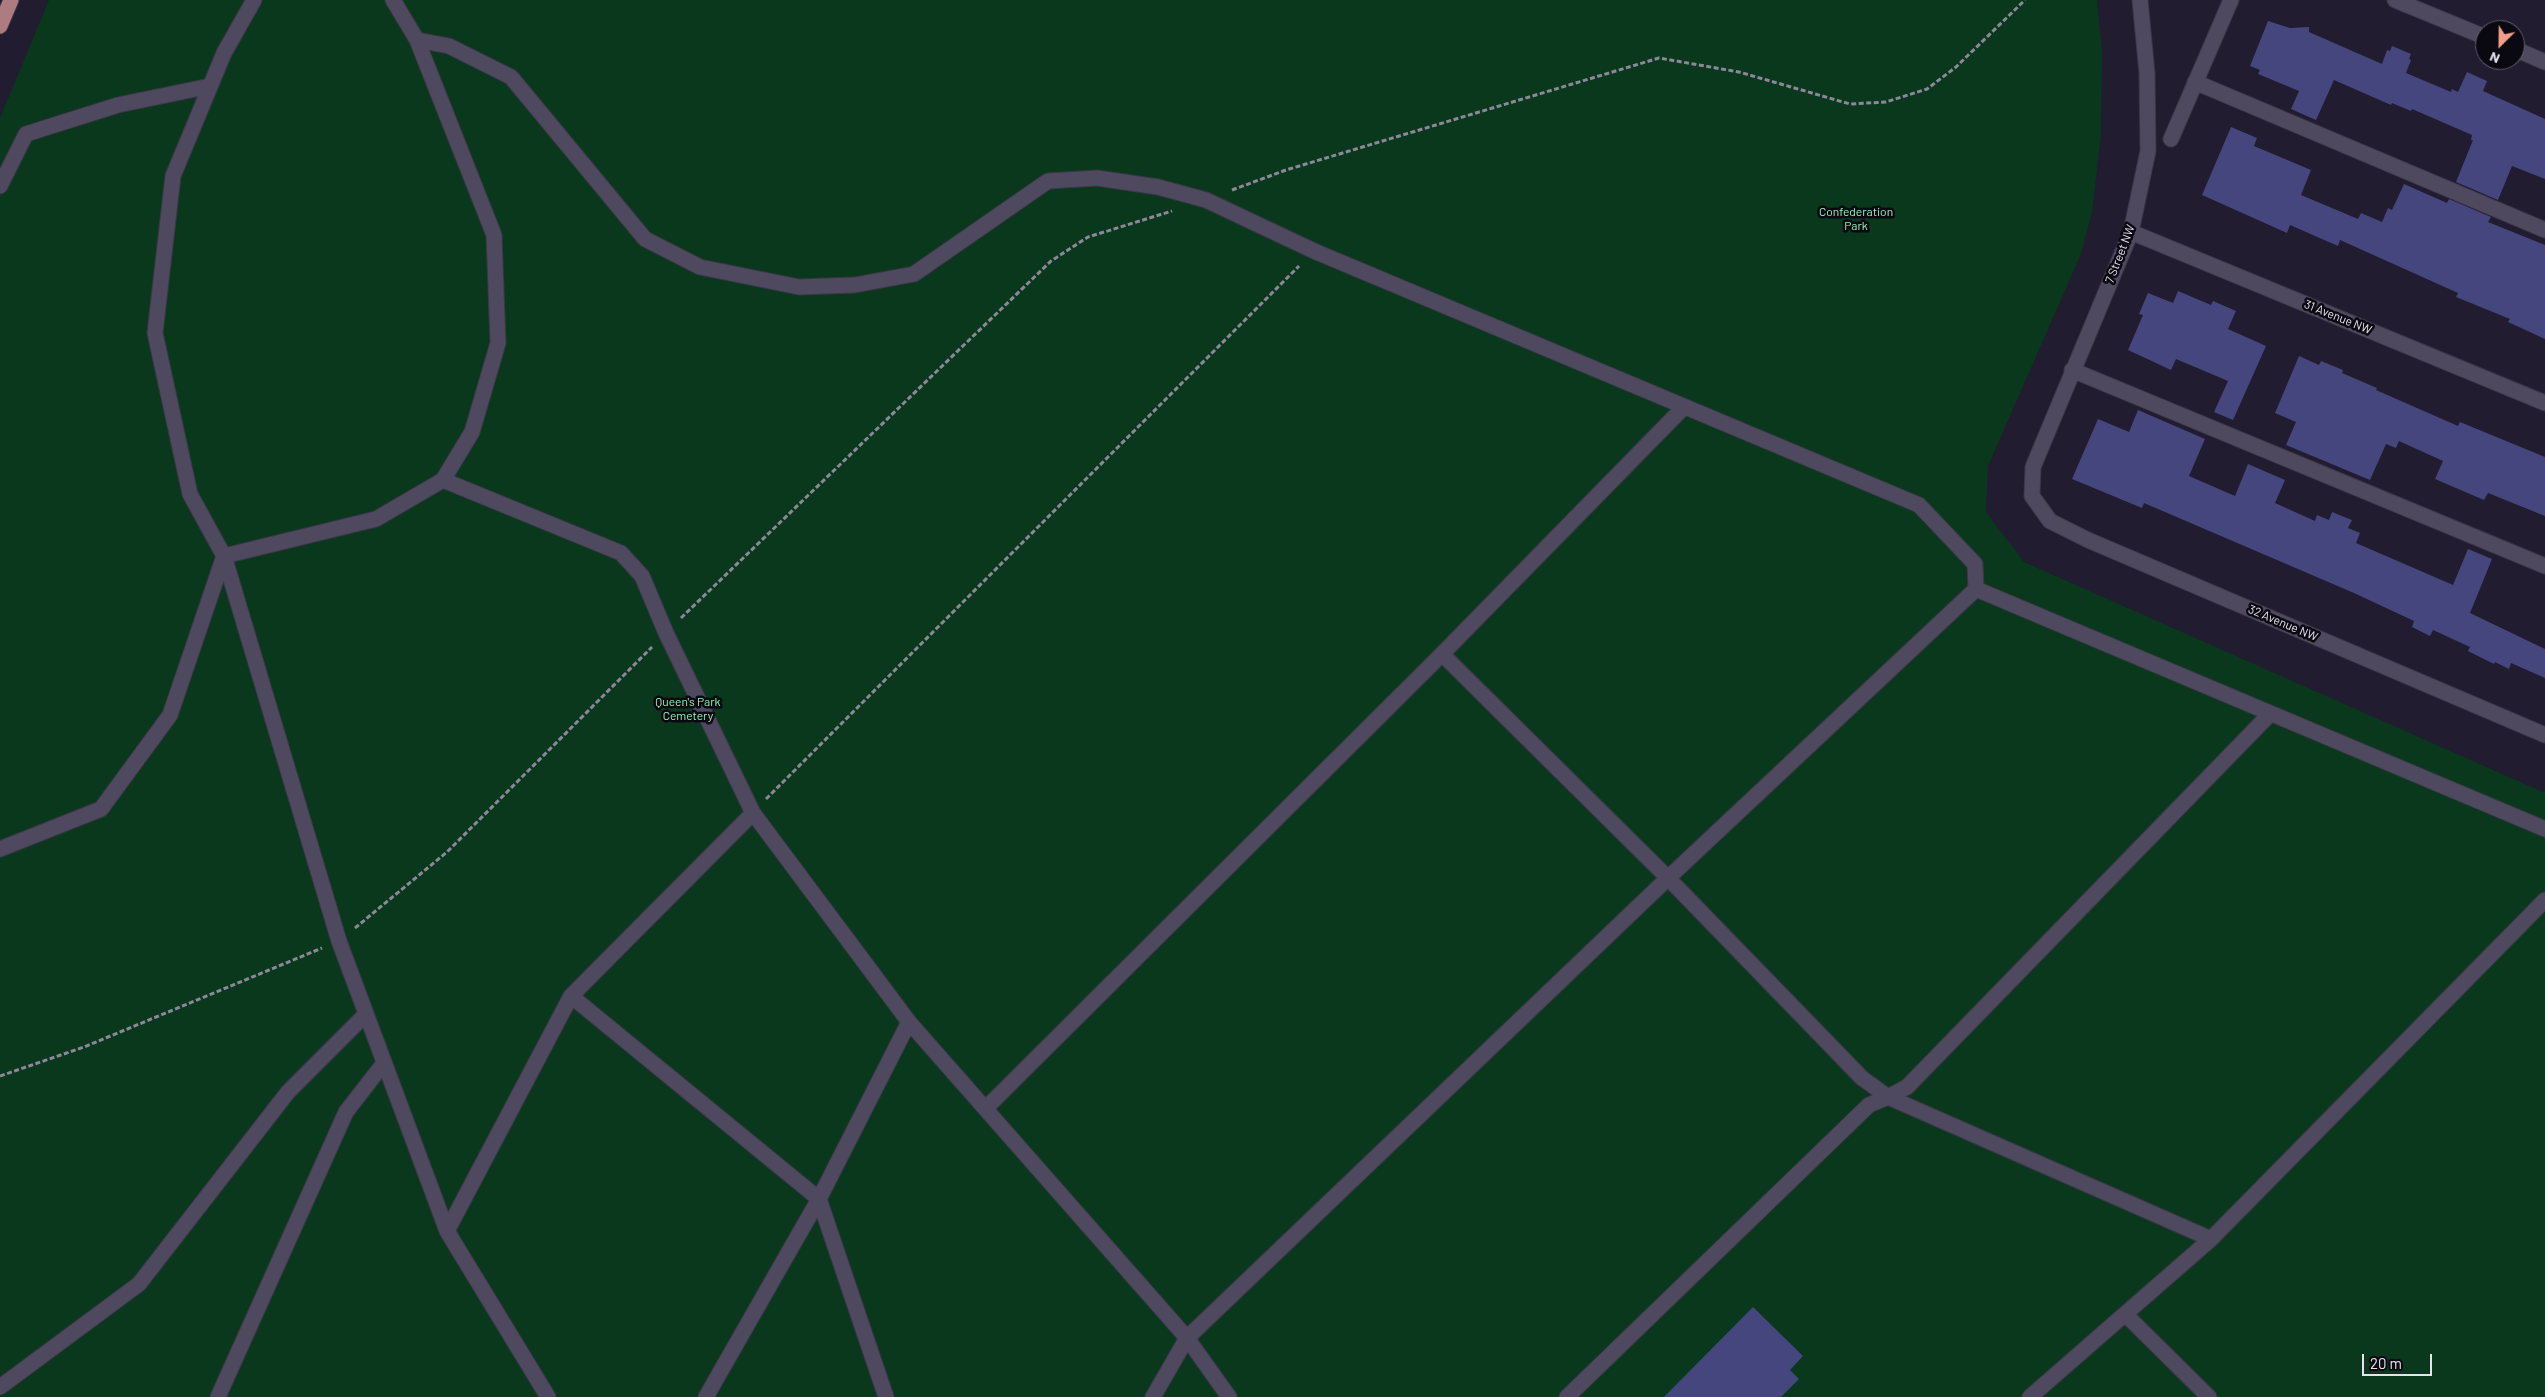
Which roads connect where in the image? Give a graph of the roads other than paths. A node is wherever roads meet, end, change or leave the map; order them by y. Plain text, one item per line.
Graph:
1 (11, 0) edge
2 (254, 0) edge
3 (393, 0) edge
4 (2140, 0) edge
5 (2231, 0) edge
6 (2395, 0) edge
7 (0, 26) edge
8 (2475, 33) edge
9 (417, 40) junction
10 (2525, 53) edge
11 (2545, 62) edge
12 (2195, 82) junction
13 (210, 86) junction
14 (2171, 139) dead end
15 (0, 186) edge
16 (2545, 230) edge
17 (2131, 232) junction
18 (2072, 370) junction
19 (2545, 403) edge
20 (1684, 407) junction
21 (443, 480) junction
22 (2032, 496) joint
23 (224, 556) junction
24 (2545, 566) edge
25 (1976, 589) junction
26 (1442, 654) junction
27 (2270, 714) junction
28 (2545, 735) edge
29 (753, 813) junction
30 (2545, 829) edge
31 (0, 849) edge
32 (1668, 878) junction
33 (2545, 900) edge
34 (571, 996) junction
35 (365, 1014) junction
36 (909, 1022) junction
37 (384, 1063) junction
38 (1888, 1097) junction
39 (986, 1108) junction
40 (819, 1199) junction
41 (447, 1231) junction
42 (2211, 1239) junction
43 (2125, 1314) junction
44 (1188, 1338) junction
45 (0, 1388) edge
46 (218, 1397) edge
47 (548, 1397) edge
48 (706, 1397) edge
49 (886, 1397) edge
50 (1152, 1397) edge
51 (1229, 1397) edge
52 (1566, 1397) edge
53 (2030, 1397) edge
54 (2209, 1397) edge

1 - 7 main road
2 - 13 street
3 - 9 street
4 - 17 street, 7 Street NW
5 - 12 street
6 - 8 street
9 - 20 street
9 - 21 street
10 - 11 street
12 - 14 street
12 - 16 street
13 - 15 street
13 - 23 street
17 - 18 street, 7 Street NW
17 - 19 street, 31 Avenue NW
18 - 22 street, 7 Street NW
18 - 24 street
20 - 25 street
20 - 26 street
21 - 23 street
21 - 29 street
22 - 28 street, 32 Avenue NW
23 - 31 street
23 - 35 street
25 - 27 street
25 - 32 street
26 - 32 street
26 - 39 street
27 - 30 street
27 - 38 street
29 - 34 street
29 - 36 street
32 - 38 street
32 - 44 street
33 - 42 street
34 - 40 street
34 - 41 street
35 - 37 street
35 - 45 street
36 - 39 street
36 - 40 street
37 - 41 street
37 - 46 street
38 - 42 street
38 - 52 street
39 - 44 street
40 - 48 street
40 - 49 street
41 - 47 street
42 - 43 street
43 - 53 street
43 - 54 street
44 - 50 street
44 - 51 street

